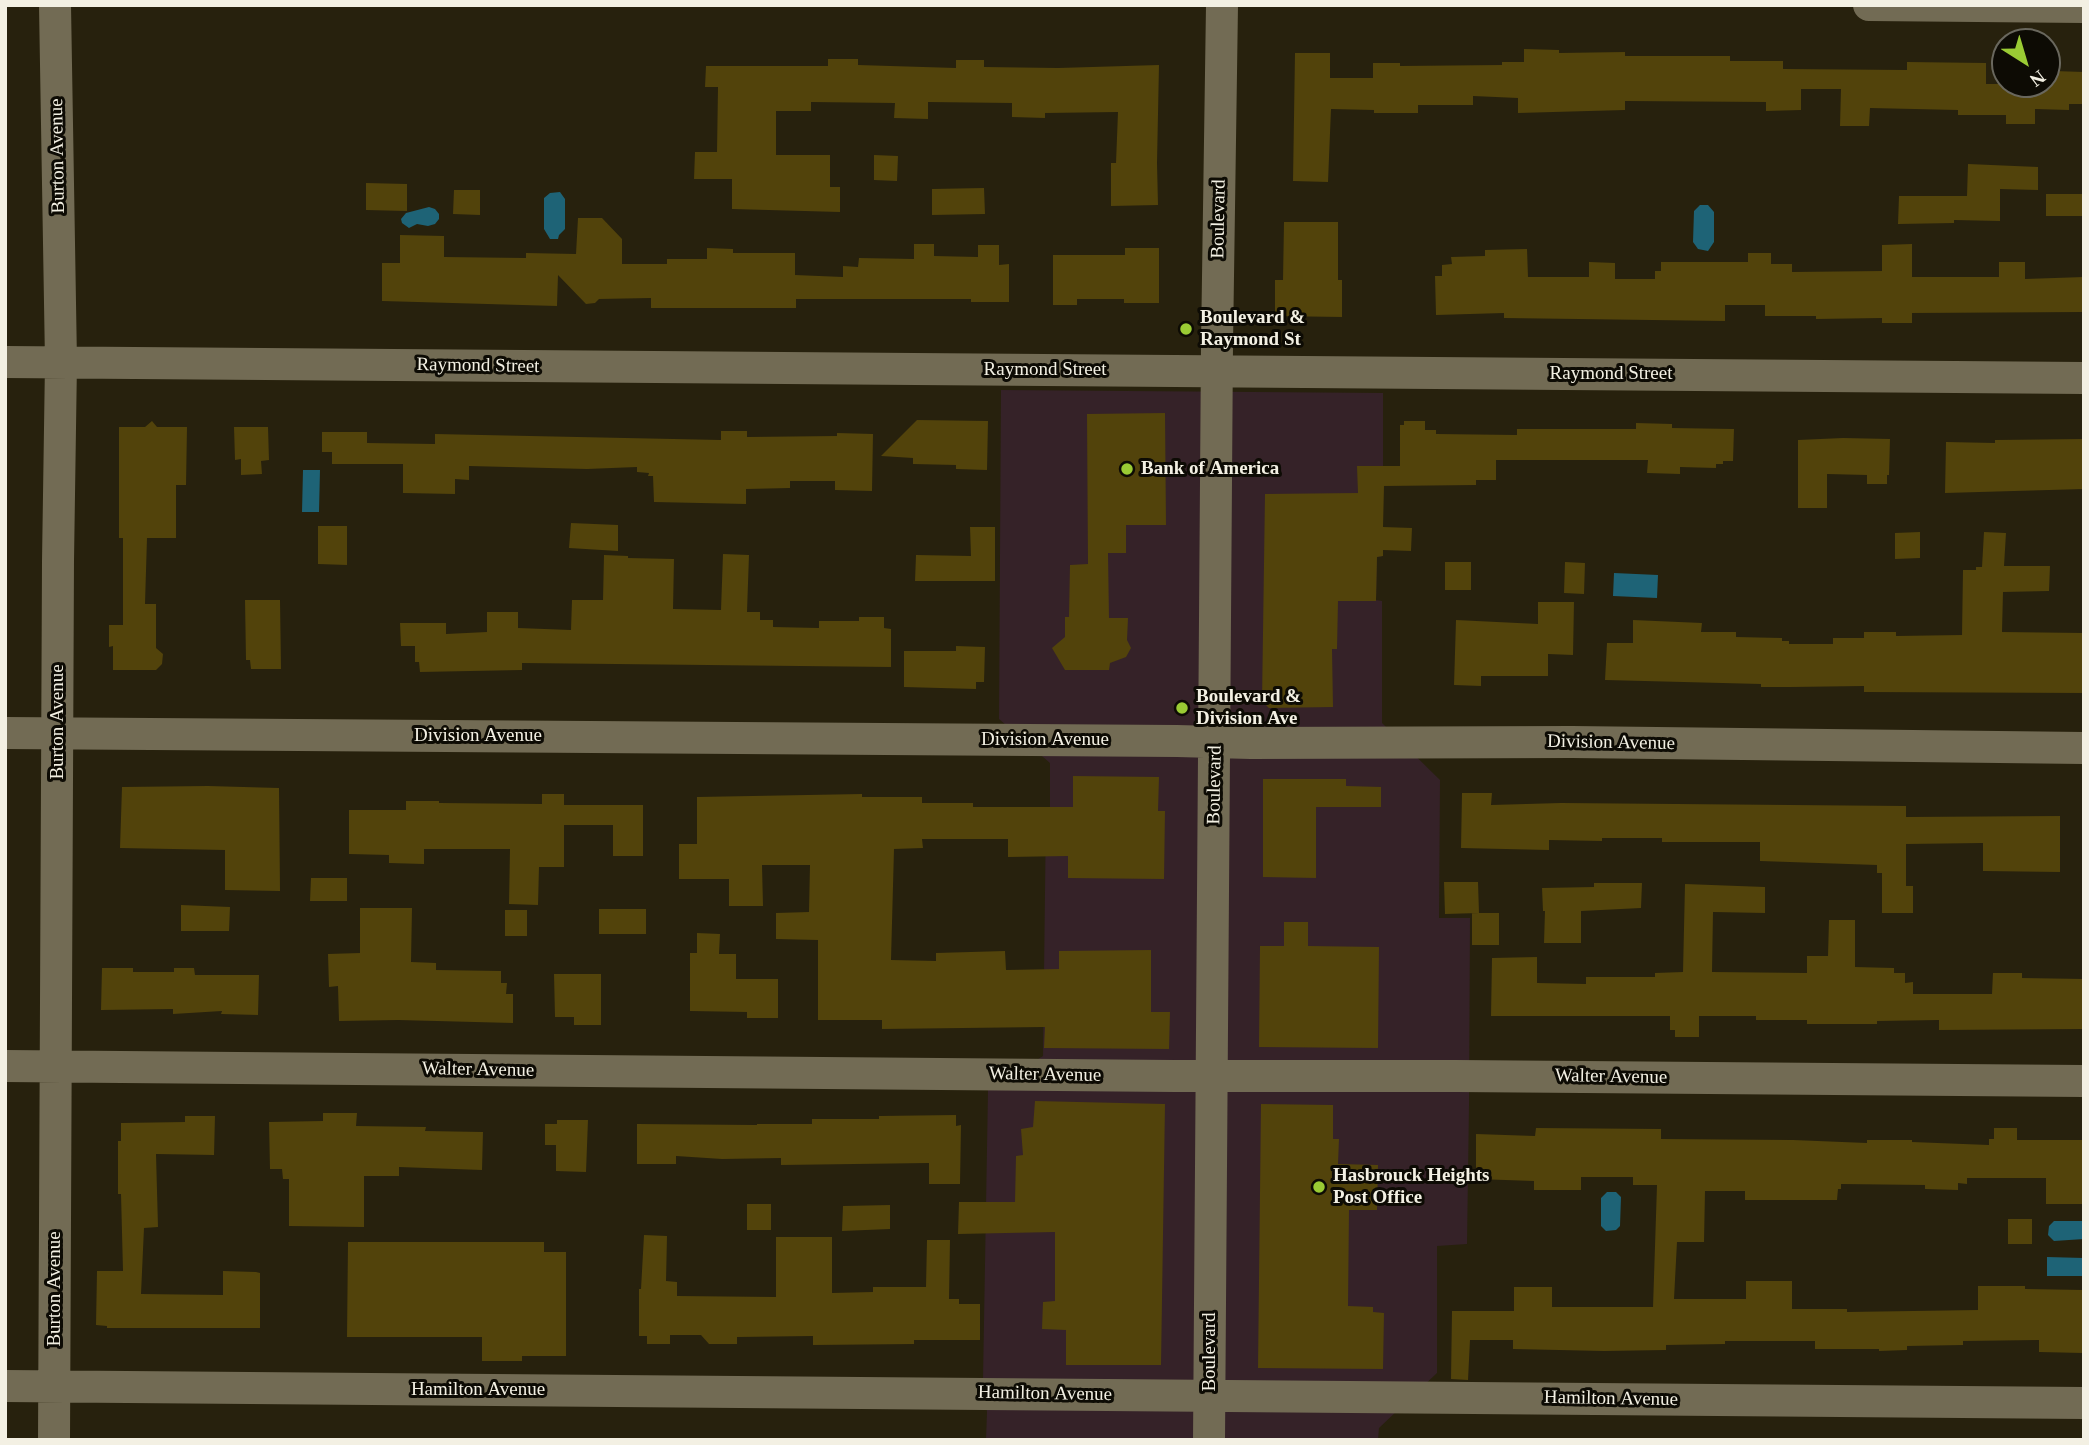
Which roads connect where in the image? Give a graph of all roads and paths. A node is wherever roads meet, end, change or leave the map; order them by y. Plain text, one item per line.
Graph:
1 (55, 5) edge
2 (1222, 5) edge
3 (1869, 5) edge
4 (2084, 7) edge
5 (5, 362) edge
6 (61, 362) junction
7 (1217, 371) junction
8 (2084, 378) edge
9 (5, 733) edge
10 (59, 733) junction
11 (1215, 742) junction
12 (2084, 748) edge
13 (5, 1066) edge
14 (57, 1067) junction
15 (1210, 1075) junction
16 (2084, 1081) edge
17 (5, 1386) edge
18 (54, 1387) junction
19 (1210, 1396) junction
20 (2084, 1404) edge
21 (54, 1440) edge
22 (1209, 1440) edge

1 - 6 street, Burton Avenue
2 - 7 street, Boulevard
3 - 4 street
5 - 6 street, Raymond Street
6 - 7 street, Raymond Street
6 - 10 street, Burton Avenue
7 - 8 street, Raymond Street
7 - 11 street, Boulevard
9 - 10 street, Division Avenue
10 - 11 street, Division Avenue
10 - 14 street, Burton Avenue
11 - 12 street, Division Avenue
11 - 15 street, Boulevard
13 - 14 street, Walter Avenue
14 - 15 street, Walter Avenue
14 - 18 street, Burton Avenue
15 - 16 street, Walter Avenue
15 - 19 street, Boulevard
17 - 18 street, Hamilton Avenue
18 - 19 street, Hamilton Avenue
18 - 21 street, Burton Avenue
19 - 20 street, Hamilton Avenue
19 - 22 street, Boulevard

